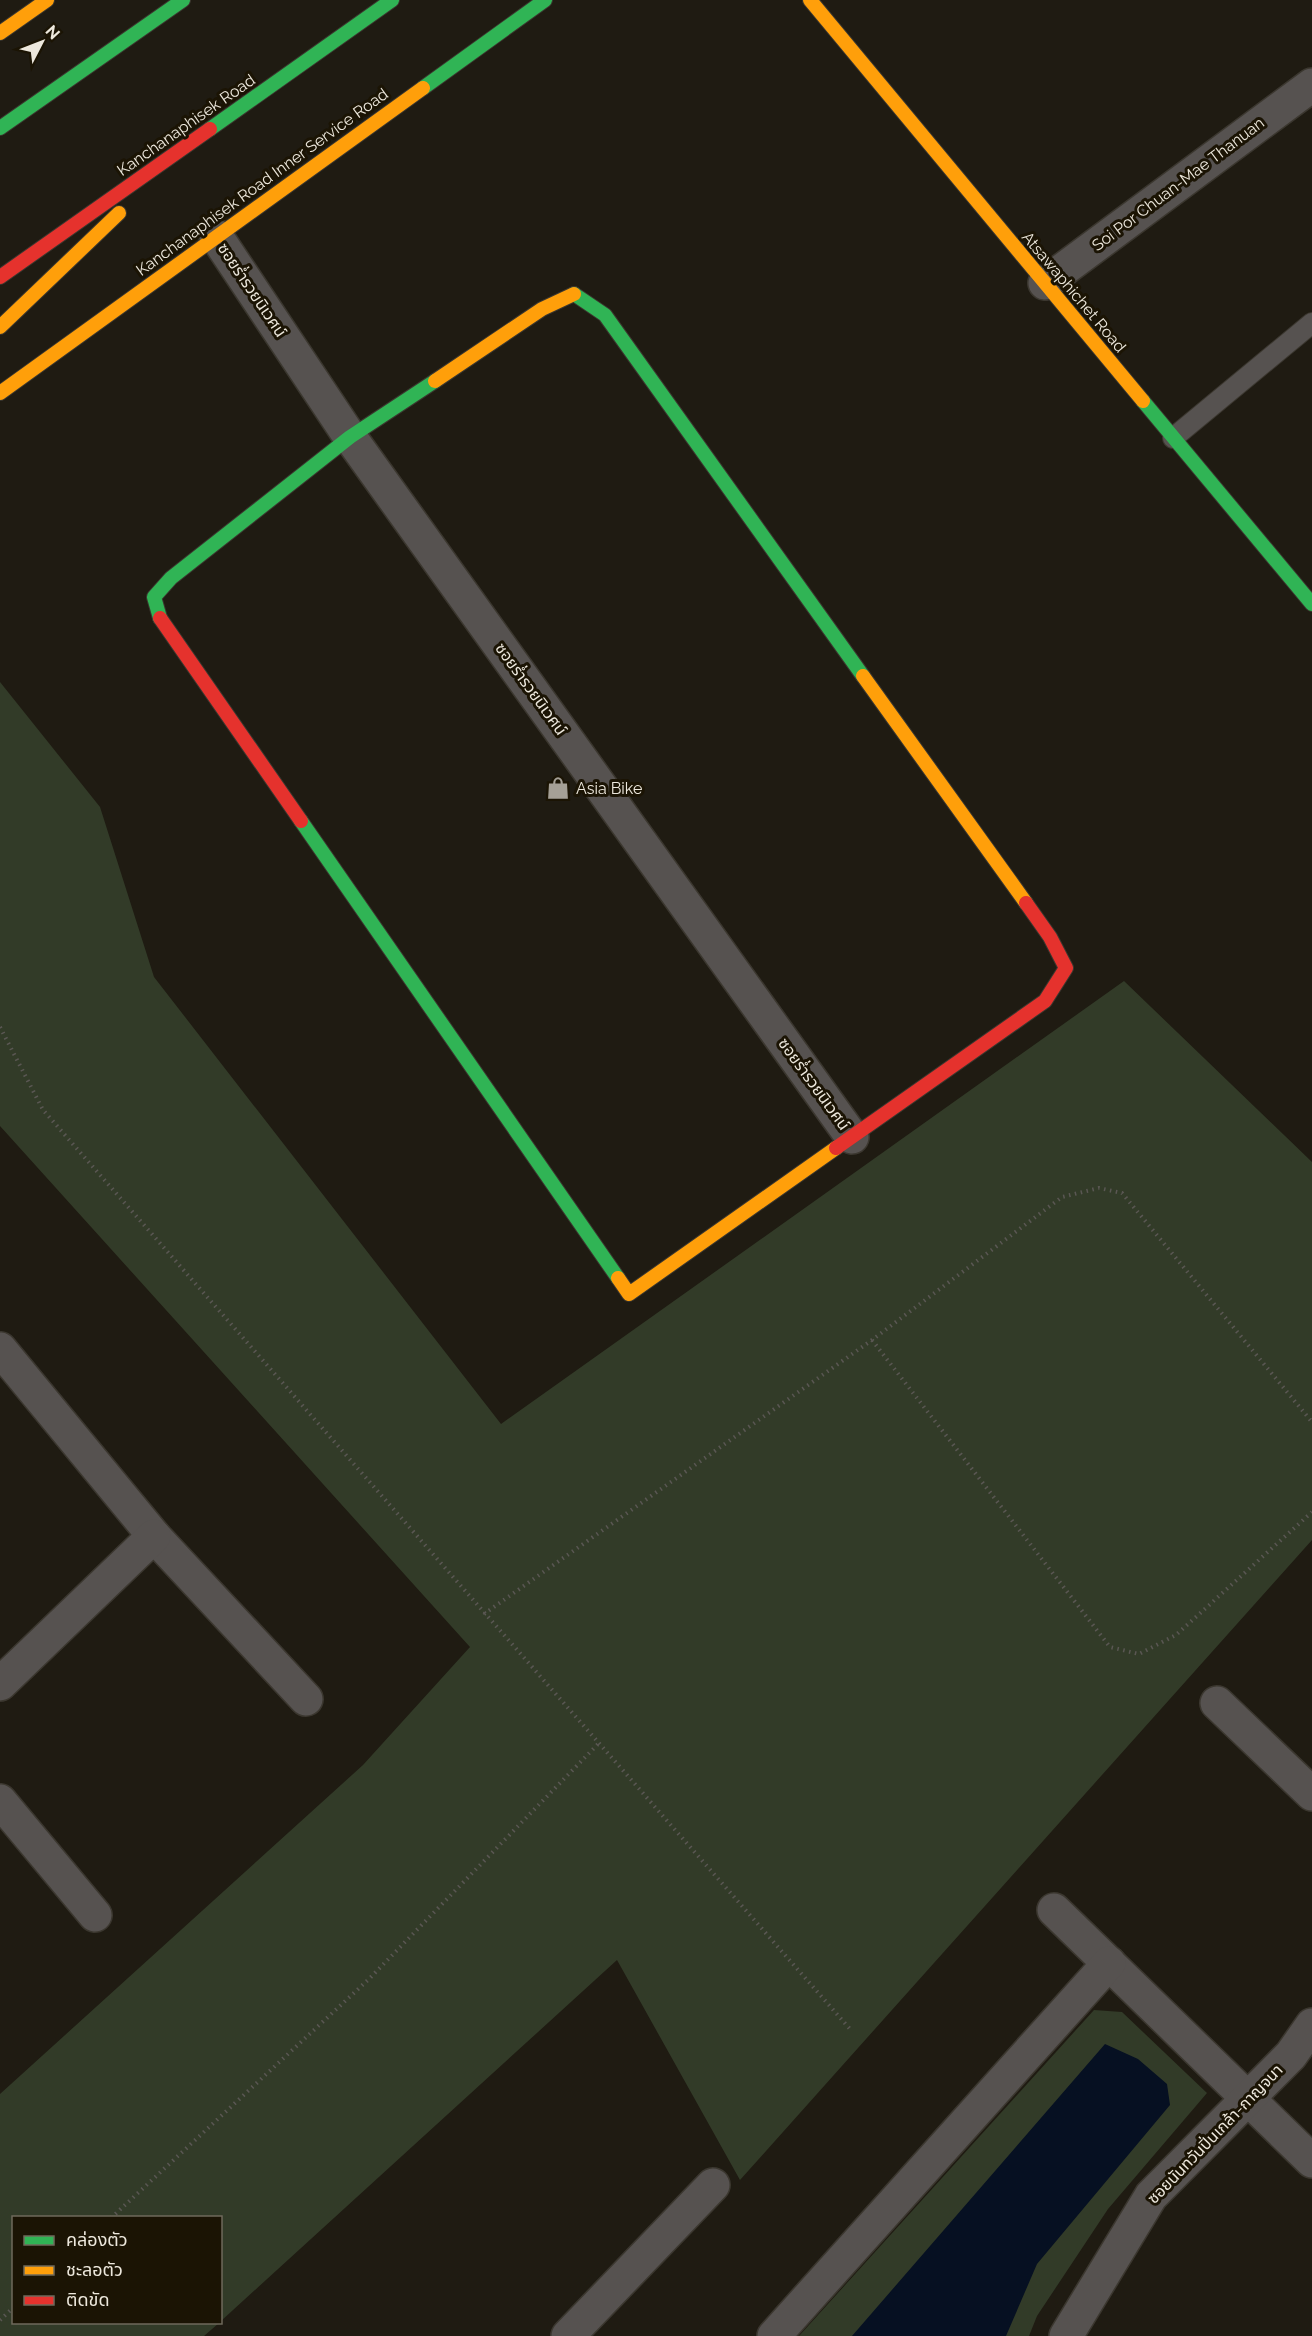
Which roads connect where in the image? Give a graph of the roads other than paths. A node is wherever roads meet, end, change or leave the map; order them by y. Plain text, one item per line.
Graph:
1 (47, 0) edge
2 (183, 0) edge
3 (392, 0) edge
4 (545, 0) edge
5 (810, 0) edge
6 (24, 7) edge
7 (0, 33) edge
8 (1312, 85) edge
9 (0, 128) edge
10 (198, 137) junction
11 (216, 236) junction
12 (0, 277) edge
13 (1045, 284) junction
14 (1312, 323) edge
15 (0, 327) edge
16 (0, 393) edge
17 (350, 437) junction
18 (1173, 438) junction
19 (1312, 604) edge
20 (852, 1137) junction
21 (0, 1349) edge
22 (154, 1536) junction
23 (0, 1684) edge
24 (306, 1699) dead end
25 (1217, 1703) dead end
26 (1312, 1794) edge
27 (0, 1801) edge
28 (1054, 1910) dead end
29 (94, 1915) dead end
30 (1108, 1963) junction
31 (1312, 2025) edge
32 (1302, 2049) edge
33 (1248, 2099) junction
34 (1312, 2161) edge
35 (713, 2185) dead end
36 (1077, 2331) edge
37 (568, 2336) edge
38 (774, 2336) edge

1 - 6 main road
2 - 9 main road
3 - 10 main road, Kanchanaphisek Road
4 - 11 main road, Kanchanaphisek Road Inner Service Road
5 - 13 main road, Atsawaphichet Road
6 - 7 main road
8 - 13 street, Soi Por Chuan-Mae Thanuan
10 - 12 main road, Kanchanaphisek Road
10 - 15 main road
11 - 16 main road, Kanchanaphisek Road Inner Service Road
11 - 17 street, ซอยร่ำรวยนิเวศน์
13 - 18 main road, Atsawaphichet Road
14 - 18 lane
17 - 20 street, ซอยร่ำรวยนิเวศน์
17 - 20 main road
17 - 20 main road
18 - 19 main road, Atsawaphichet Road
21 - 22 street
22 - 23 street
22 - 24 street
25 - 26 street
27 - 29 street
28 - 30 street
30 - 33 street
30 - 38 street
31 - 32 street, ซอยนันทวันปิ่นเกล้า-กาญจนา
32 - 33 street, ซอยนันทวันปิ่นเกล้า-กาญจนา
33 - 34 street
33 - 36 street, ซอยนันทวันปิ่นเกล้า-กาญจนา
35 - 37 street

